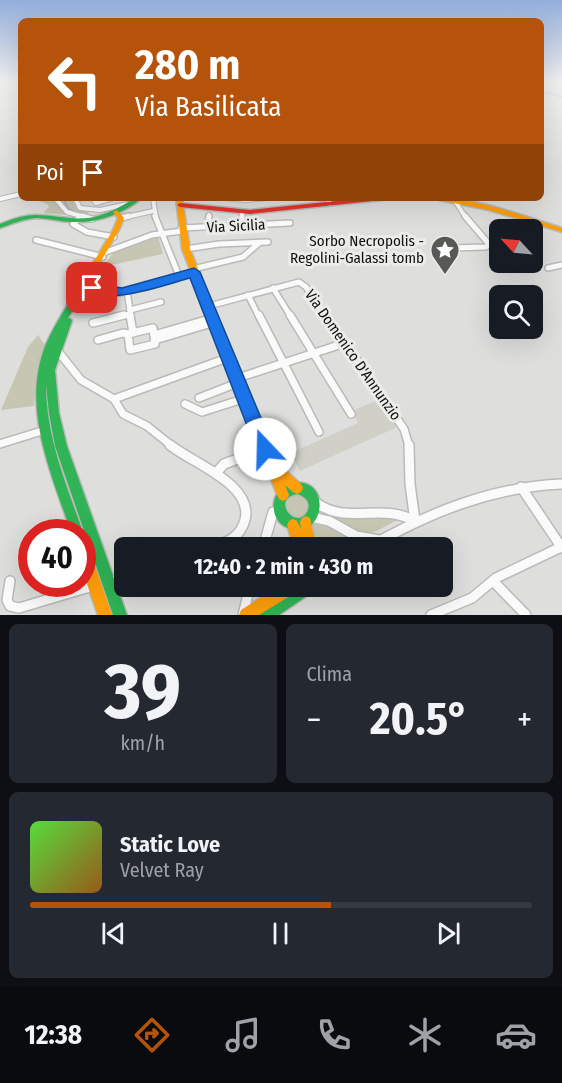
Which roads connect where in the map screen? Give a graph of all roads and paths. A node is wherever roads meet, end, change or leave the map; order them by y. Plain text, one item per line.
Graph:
1 (18, 195) edge
2 (0, 199) edge
3 (58, 201) edge
4 (76, 201) edge
5 (134, 201) edge
6 (153, 201) edge
7 (269, 201) edge
8 (329, 201) edge
9 (455, 201) joint
10 (179, 202) edge
11 (128, 204) junction
12 (271, 210) junction
13 (153, 211) junction
14 (247, 212) junction
15 (118, 215) junction
16 (209, 215) dead end
17 (78, 219) junction
18 (92, 219) junction
19 (290, 223) dead end
20 (254, 225) junction
21 (0, 226) edge
22 (241, 226) junction
23 (207, 227) junction
24 (182, 229) junction
25 (562, 230) edge
26 (162, 233) junction
27 (114, 237) junction
28 (36, 240) dead end
29 (268, 242) dead end
30 (234, 243) junction
31 (259, 243) junction
32 (451, 248) dead end
33 (186, 249) junction
34 (105, 255) junction
35 (236, 259) junction
36 (562, 265) edge
37 (548, 268) dead end
38 (193, 271) junction
39 (179, 276) junction
40 (86, 286) junction
41 (273, 288) junction
42 (127, 291) junction
43 (248, 295) junction
44 (161, 302) dead end
45 (209, 306) junction
46 (130, 312) junction
47 (214, 320) junction
48 (93, 323) dead end
49 (131, 334) junction
50 (154, 337) junction
51 (98, 340) dead end
52 (345, 343) junction
53 (56, 349) junction
54 (314, 353) junction
55 (230, 357) junction
56 (283, 363) junction
57 (239, 380) junction
58 (199, 398) dead end
59 (246, 398) junction
60 (114, 399) junction
61 (185, 404) dead end
62 (351, 414) dead end
63 (45, 430) junction
64 (319, 432) dead end
65 (0, 444) edge
66 (265, 449) junction
67 (271, 464) junction
68 (216, 473) junction
69 (562, 484) edge
70 (522, 487) junction
71 (297, 488) junction
72 (283, 495) junction
73 (312, 499) junction
74 (273, 512) dead end
75 (73, 519) edge
76 (308, 520) junction
77 (415, 521) junction
78 (293, 525) junction
79 (236, 537) edge
80 (266, 537) edge
81 (297, 537) edge
82 (309, 537) edge
83 (359, 537) edge
84 (385, 537) edge
85 (561, 548) edge
86 (114, 580) edge
87 (10, 581) dead end
88 (493, 581) junction
89 (108, 582) junction
90 (96, 585) edge
91 (96, 591) edge
92 (56, 597) edge
93 (248, 597) edge
94 (274, 597) edge
95 (293, 597) edge
96 (105, 615) edge
97 (120, 615) edge
98 (244, 615) edge
99 (266, 615) edge
100 (431, 615) edge
101 (526, 615) edge

1 - 2 street
3 - 18 street
4 - 11 street
5 - 11 street
6 - 13 street
7 - 12 street
8 - 12 street
9 - 25 street
9 - 32 street
10 - 14 street
10 - 24 street
11 - 15 street
12 - 14 street
13 - 15 street
13 - 26 street
14 - 20 street
14 - 22 street
15 - 18 street
15 - 27 street
16 - 23 street
17 - 18 street
17 - 21 street
17 - 27 street
19 - 20 street, Via Sicilia
20 - 22 street, Via Sicilia
22 - 23 street, Via Sicilia
23 - 24 street, Via Sicilia
24 - 26 street, Via Sicilia
24 - 33 street
26 - 34 street, Via Sicilia
26 - 39 street
27 - 34 street
28 - 34 street
29 - 31 street
30 - 31 street
30 - 33 street
30 - 35 street
31 - 35 street
33 - 38 street
34 - 40 street
35 - 38 street
36 - 37 street
38 - 39 street
38 - 45 street
39 - 42 street
40 - 42 street
40 - 53 street
40 - 63 street
41 - 43 street, Via Domenico D'Annunzio
41 - 52 street, Via Domenico D'Annunzio
41 - 54 street
42 - 46 street
43 - 45 street, Via Domenico D'Annunzio
43 - 56 street
44 - 46 street
45 - 47 street
46 - 48 street
46 - 49 street
47 - 50 street
47 - 55 street
49 - 50 street
49 - 50 street
49 - 51 street
52 - 54 street
52 - 77 street, Via Domenico D'Annunzio
53 - 60 street
53 - 89 street
54 - 56 street
54 - 62 street
55 - 57 street
55 - 60 street
56 - 57 street
56 - 64 street
57 - 58 street
57 - 59 street
59 - 61 street
59 - 66 street
60 - 68 street
63 - 65 street
63 - 75 street
66 - 67 street
66 - 68 street
67 - 71 street
67 - 72 street
68 - 79 street
69 - 70 street
70 - 77 street
70 - 85 street
71 - 72 street
71 - 73 street
72 - 78 street
73 - 76 street
73 - 77 street
74 - 80 street
76 - 78 street
76 - 82 street
76 - 83 street
77 - 84 street
78 - 81 street
85 - 88 street
86 - 89 street
87 - 92 street
88 - 100 street
88 - 101 street
89 - 90 street
89 - 97 street
91 - 96 street
93 - 98 street
94 - 98 street
95 - 99 street

